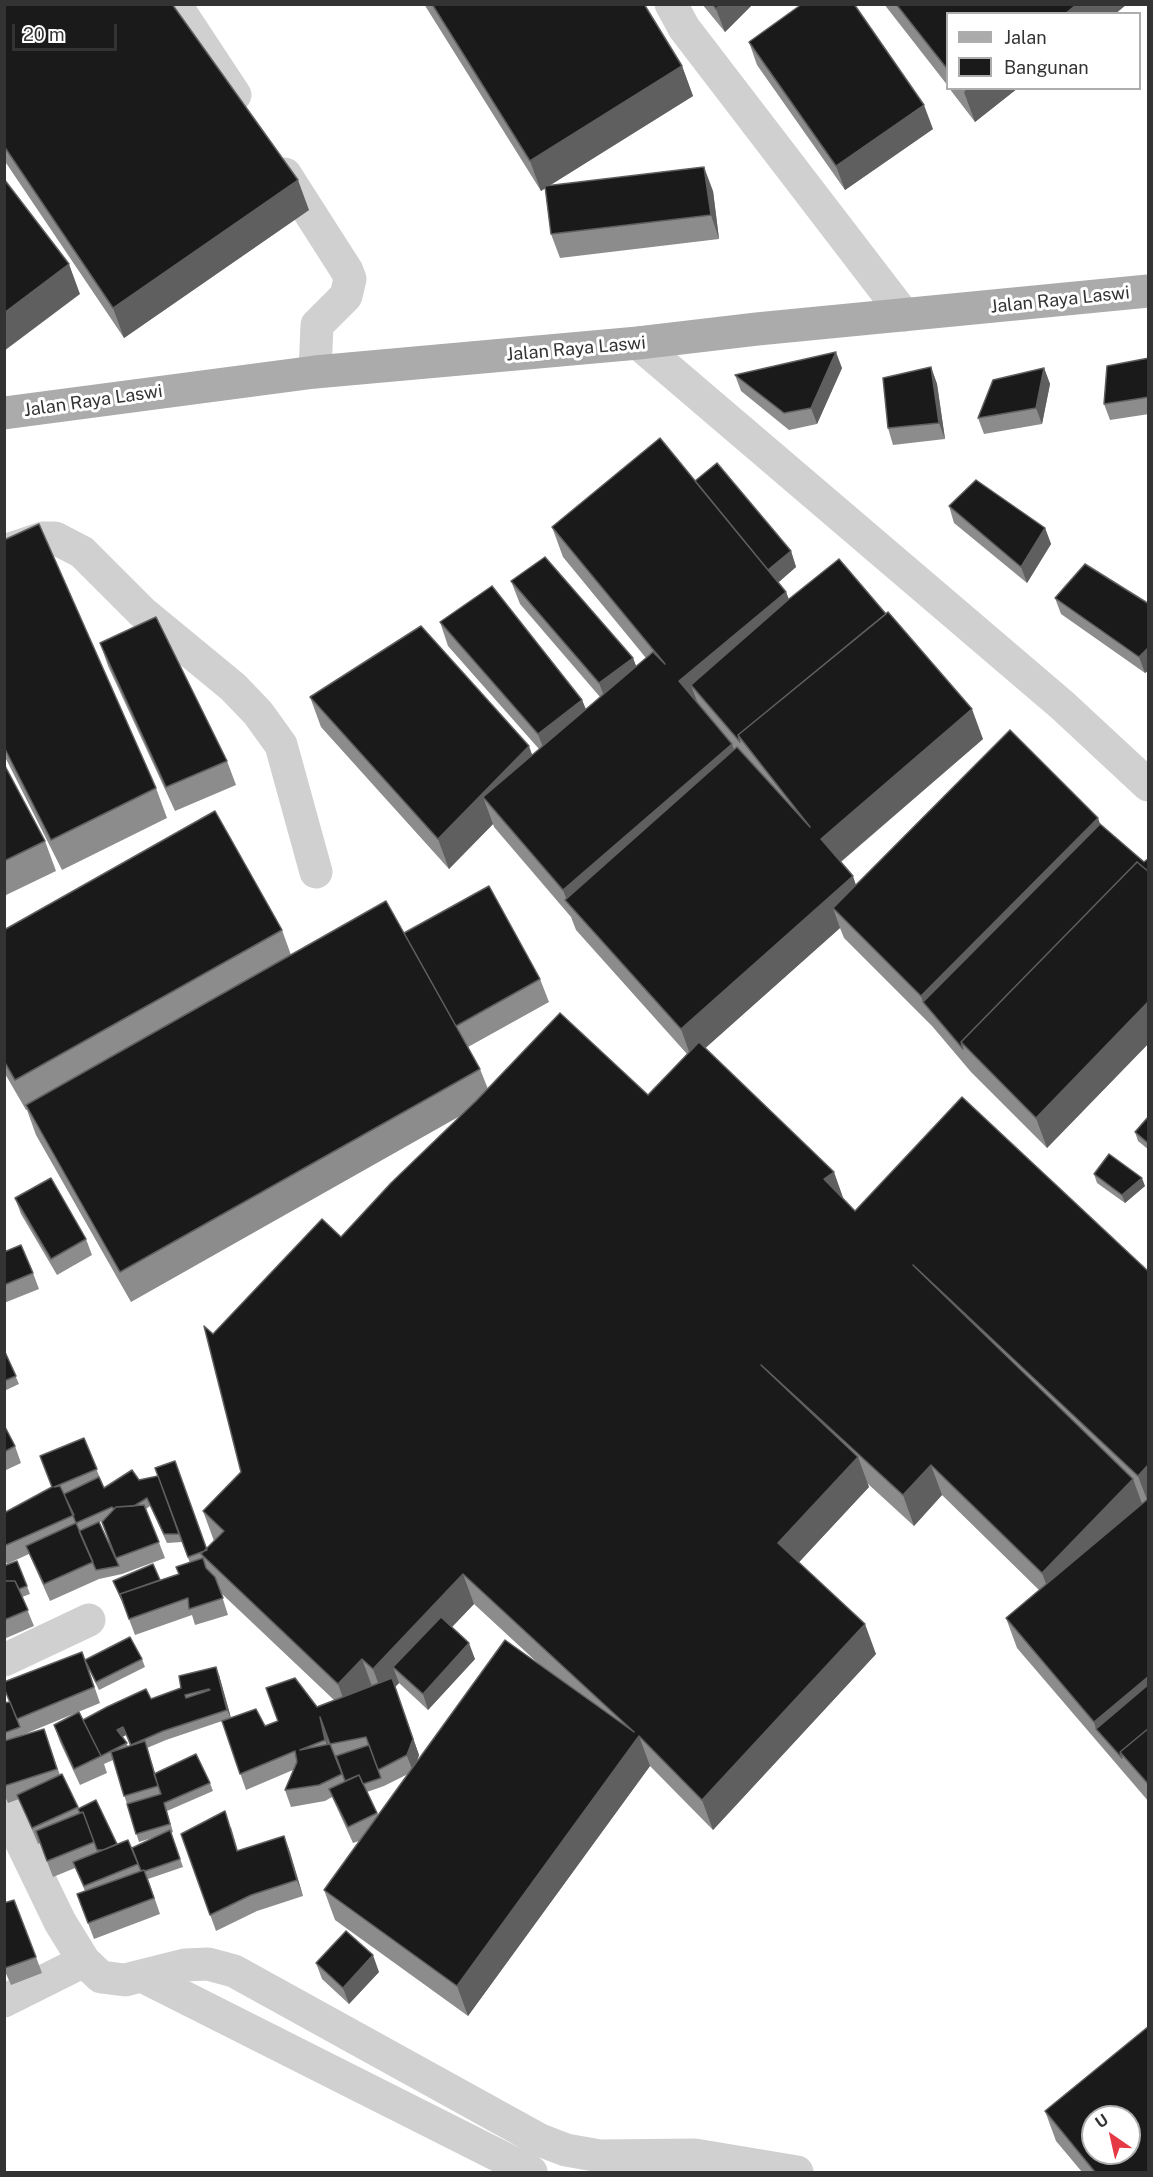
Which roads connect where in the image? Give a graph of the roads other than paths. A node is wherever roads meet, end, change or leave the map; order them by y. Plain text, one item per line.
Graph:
1 (175, 4) edge
2 (671, 4) edge
3 (248, 116) edge
4 (272, 153) edge
5 (1149, 291) edge
6 (904, 315) junction
7 (639, 343) junction
8 (315, 372) junction
9 (4, 413) edge
10 (4, 551) edge
11 (1149, 785) edge
12 (316, 872) dead end
13 (89, 1620) dead end
14 (4, 1660) edge
15 (4, 1806) edge
16 (84, 1961) junction
17 (142, 1976) junction
18 (4, 2001) edge
19 (597, 2164) edge
20 (531, 2172) edge
21 (797, 2172) edge

1 - 3 street
2 - 6 street
4 - 8 street
5 - 6 main road, Jalan Raya Laswi
6 - 7 main road, Jalan Raya Laswi
7 - 8 main road, Jalan Raya Laswi
7 - 11 street
8 - 9 main road, Jalan Raya Laswi
10 - 12 street
13 - 14 street
15 - 16 street
16 - 17 street
16 - 18 street
17 - 19 street
17 - 20 street
19 - 21 street

